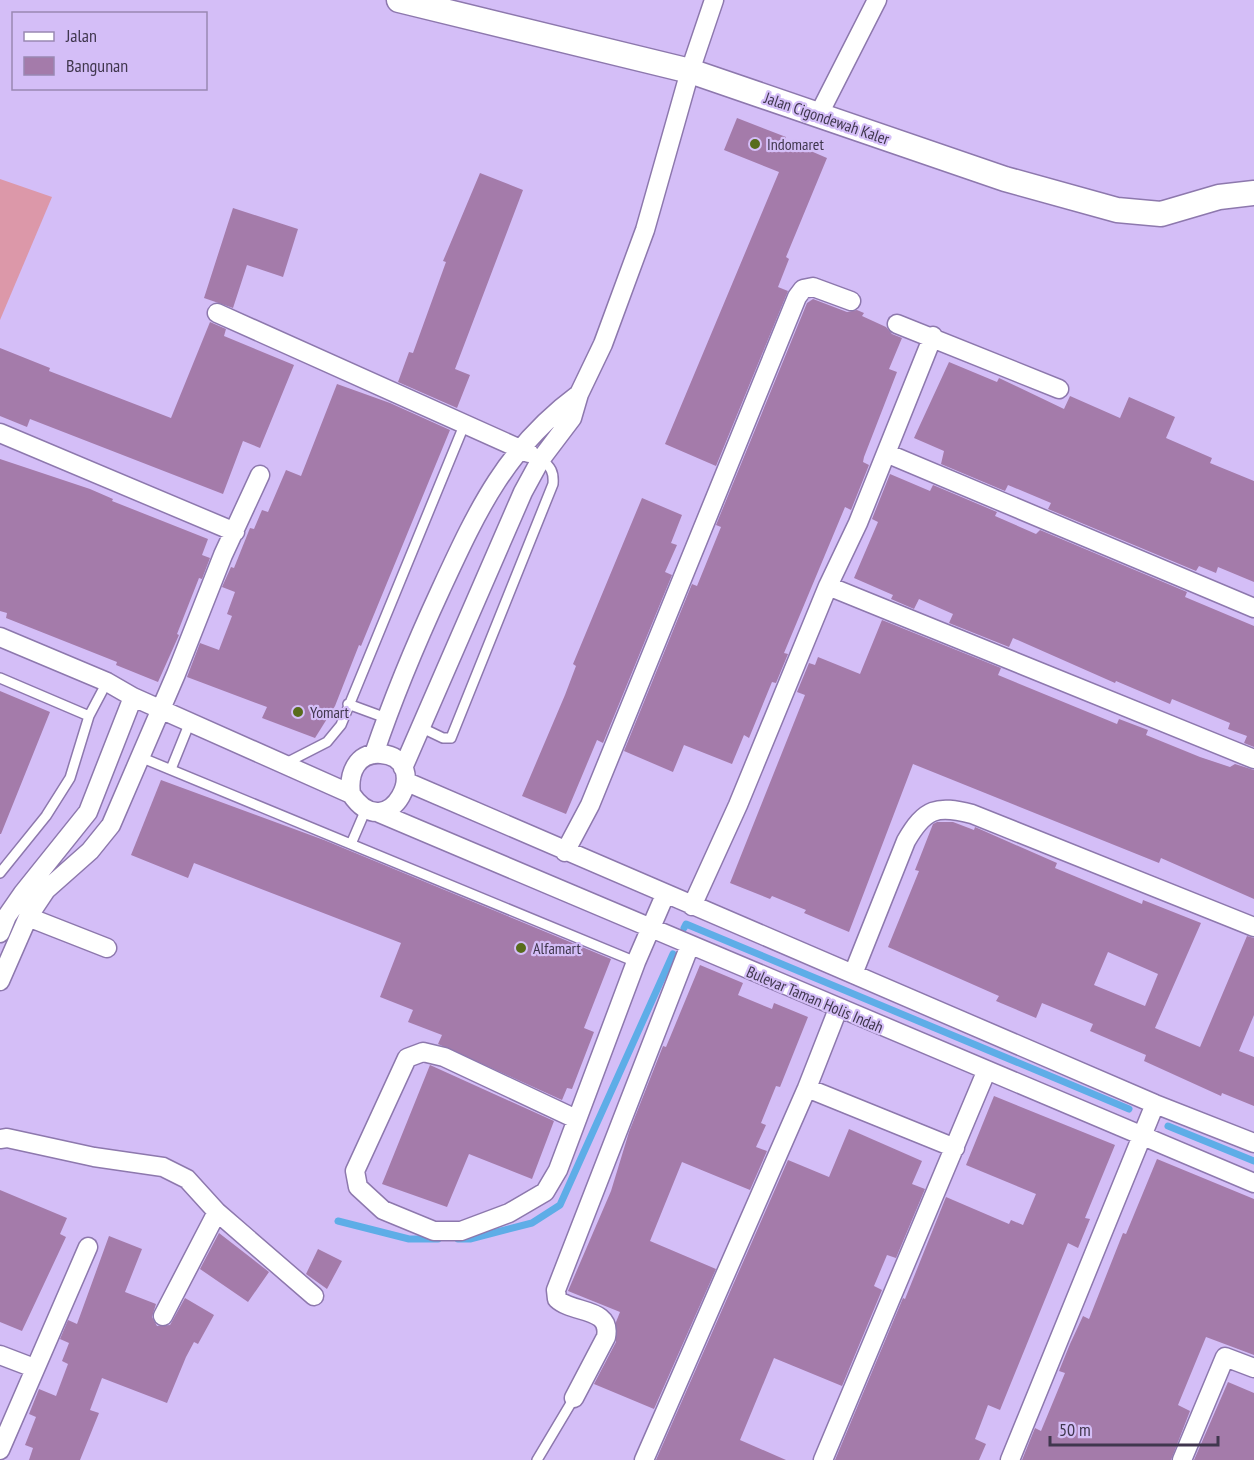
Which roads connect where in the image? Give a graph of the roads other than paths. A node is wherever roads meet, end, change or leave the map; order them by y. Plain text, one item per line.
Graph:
1 (399, 0) edge
2 (714, 0) edge
3 (878, 0) edge
4 (690, 71) junction
5 (819, 114) junction
6 (1254, 193) edge
7 (851, 301) dead end
8 (217, 313) dead end
9 (897, 324) dead end
10 (933, 336) junction
11 (1059, 389) dead end
12 (579, 394) junction
13 (465, 423) junction
14 (0, 433) edge
15 (519, 449) junction
16 (886, 453) junction
17 (541, 459) junction
18 (260, 475) dead end
19 (235, 532) junction
20 (828, 586) junction
21 (1254, 608) edge
22 (0, 637) edge
23 (0, 678) edge
24 (107, 682) junction
25 (133, 698) junction
26 (348, 704) junction
27 (161, 709) junction
28 (89, 717) junction
29 (386, 718) junction
30 (190, 722) junction
31 (420, 727) junction
32 (374, 754) junction
33 (140, 756) junction
34 (1254, 759) edge
35 (283, 764) junction
36 (171, 769) junction
37 (405, 775) junction
38 (351, 794) junction
39 (372, 810) junction
40 (351, 844) junction
41 (565, 852) junction
42 (0, 873) edge
43 (692, 906) junction
44 (658, 912) junction
45 (28, 916) junction
46 (1254, 927) edge
47 (0, 933) edge
48 (690, 945) junction
49 (106, 948) dead end
50 (636, 962) junction
51 (853, 974) junction
52 (0, 981) edge
53 (838, 1009) junction
54 (986, 1072) junction
55 (807, 1088) junction
56 (1155, 1104) junction
57 (576, 1119) junction
58 (1141, 1136) junction
59 (0, 1139) edge
60 (1254, 1143) edge
61 (955, 1148) junction
62 (1254, 1183) edge
63 (217, 1212) junction
64 (88, 1247) dead end
65 (314, 1296) dead end
66 (163, 1316) dead end
67 (0, 1355) edge
68 (34, 1368) junction
69 (1254, 1368) edge
70 (574, 1398) joint
71 (0, 1450) edge
72 (537, 1460) edge
73 (644, 1460) edge
74 (823, 1460) edge
75 (1010, 1460) edge
76 (1182, 1460) edge

1 - 4 main road, Jalan Cigondewah Kaler
2 - 4 street
3 - 5 street
4 - 5 main road, Jalan Cigondewah Kaler
4 - 12 street
5 - 6 main road, Jalan Cigondewah Kaler
7 - 41 street
8 - 13 street
9 - 10 street
10 - 11 street
10 - 16 street
12 - 15 street
12 - 17 street
13 - 15 street
13 - 26 lane
14 - 19 street
15 - 17 street
15 - 29 street
16 - 20 street
16 - 21 street
17 - 31 street
17 - 31 lane
18 - 19 street
19 - 27 street
20 - 34 street
20 - 43 street
22 - 24 street
23 - 28 lane
24 - 25 street
24 - 28 lane
25 - 27 street
25 - 47 street
26 - 29 lane
26 - 35 lane
27 - 30 street
27 - 33 street
28 - 42 lane
29 - 32 street
30 - 35 street
30 - 36 lane
31 - 37 street
32 - 37 street
32 - 38 street
33 - 36 lane
33 - 45 street
35 - 38 street
36 - 40 lane
37 - 39 street
37 - 41 street, Bulevar Taman Holis Indah
38 - 39 street
39 - 40 lane
39 - 44 street, Bulevar Taman Holis Indah
40 - 50 lane
41 - 44 street, Bulevar Taman Holis Indah
43 - 44 street, Bulevar Taman Holis Indah
43 - 51 street, Bulevar Taman Holis Indah
44 - 48 street, Bulevar Taman Holis Indah
44 - 50 street
45 - 49 street
45 - 52 street
46 - 51 street
48 - 53 street, Bulevar Taman Holis Indah
48 - 70 street
50 - 57 street
51 - 56 street, Bulevar Taman Holis Indah
53 - 54 street, Bulevar Taman Holis Indah
53 - 55 street
54 - 58 street, Bulevar Taman Holis Indah
54 - 61 street
55 - 61 street
55 - 73 street
56 - 58 street
56 - 60 street, Bulevar Taman Holis Indah
57 - 57 street
58 - 62 street, Bulevar Taman Holis Indah
58 - 75 street
59 - 63 street
61 - 74 street
63 - 65 street
63 - 66 street
64 - 68 street
67 - 68 street
68 - 71 street
69 - 76 street
70 - 72 lane

